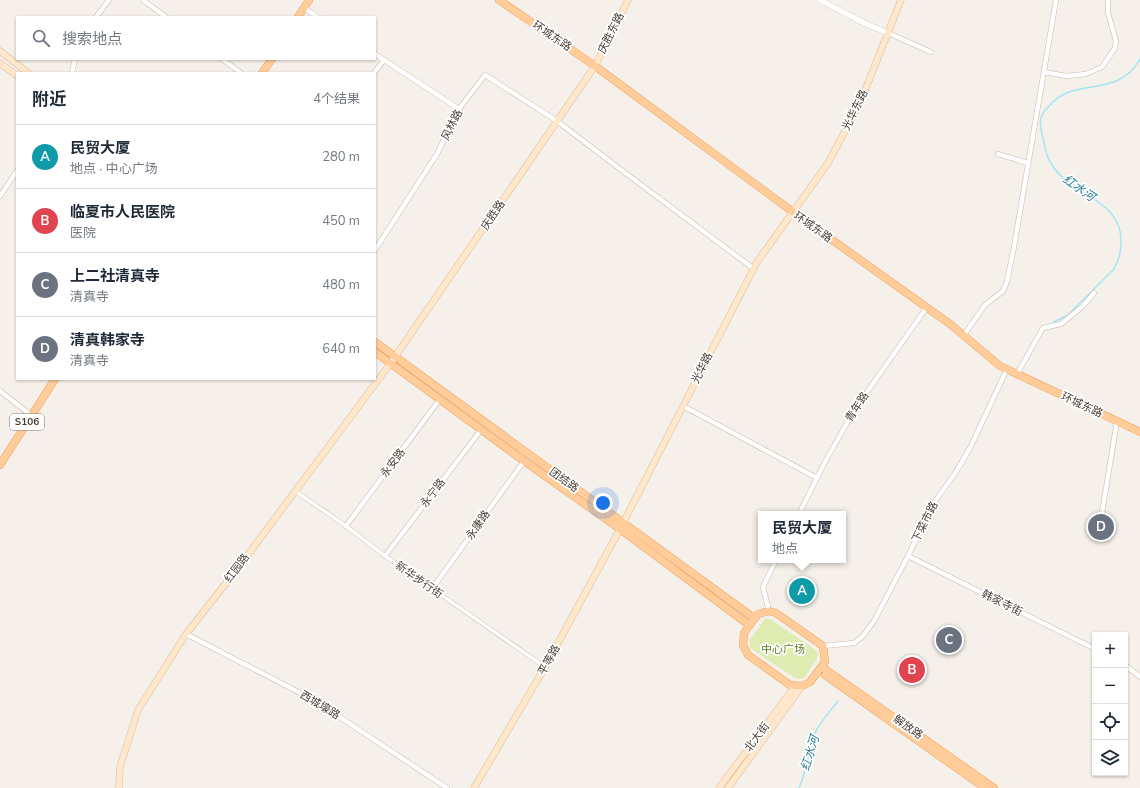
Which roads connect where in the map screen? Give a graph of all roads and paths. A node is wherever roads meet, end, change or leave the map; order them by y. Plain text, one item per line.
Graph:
1 (109, 0) edge
2 (143, 0) edge
3 (309, 0) edge
4 (499, 0) edge
5 (628, 0) edge
6 (820, 0) edge
7 (901, 0) edge
8 (1056, 0) edge
9 (1108, 0) edge
10 (304, 8) junction
11 (97, 16) edge
12 (165, 16) edge
13 (299, 16) edge
14 (316, 16) edge
15 (888, 33) junction
16 (0, 51) edge
17 (931, 52) dead end
18 (376, 55) edge
19 (75, 60) edge
20 (223, 60) edge
21 (271, 60) edge
22 (384, 60) junction
23 (0, 63) edge
24 (595, 66) junction
25 (27, 72) edge
26 (72, 72) edge
27 (240, 72) edge
28 (263, 72) edge
29 (375, 72) edge
30 (1044, 72) junction
31 (16, 75) edge
32 (459, 109) junction
33 (557, 121) junction
34 (998, 154) dead end
35 (1028, 163) junction
36 (16, 172) edge
37 (0, 196) edge
38 (793, 212) junction
39 (376, 248) edge
40 (754, 268) junction
41 (1094, 293) dead end
42 (927, 307) junction
43 (964, 335) junction
44 (376, 343) edge
45 (376, 353) edge
46 (395, 357) junction
47 (390, 364) junction
48 (1007, 369) junction
49 (1017, 374) junction
50 (54, 380) edge
51 (0, 391) edge
52 (440, 399) junction
53 (683, 406) junction
54 (31, 415) junction
55 (1117, 421) junction
56 (481, 430) junction
57 (1140, 432) edge
58 (524, 461) junction
59 (0, 465) edge
60 (817, 478) junction
61 (295, 491) junction
62 (800, 511) edge
63 (1102, 519) dead end
64 (346, 526) junction
65 (621, 526) junction
66 (385, 556) junction
67 (908, 556) junction
68 (775, 563) edge
69 (432, 589) junction
70 (769, 611) junction
71 (754, 618) junction
72 (749, 625) junction
73 (186, 634) junction
74 (823, 646) junction
75 (1092, 648) edge
76 (545, 667) junction
77 (1128, 667) edge
78 (821, 669) junction
79 (1140, 677) edge
80 (799, 686) junction
81 (119, 788) edge
82 (447, 788) edge
83 (474, 788) edge
84 (720, 788) edge
85 (728, 788) edge
86 (985, 788) edge
87 (994, 788) edge

1 - 11 street
2 - 12 street
3 - 10 main road
4 - 24 main road, 环城东路
5 - 24 main road, 庆胜东路
6 - 15 street
7 - 15 main road, 光华东路
8 - 30 street
9 - 30 street
10 - 13 main road
10 - 14 street
15 - 17 street
15 - 38 main road, 光华东路
16 - 25 main road
18 - 22 street
19 - 26 street
20 - 27 street
21 - 28 main road
22 - 29 street
22 - 32 street
23 - 31 main road
24 - 33 main road, 庆胜路
24 - 38 main road, 环城东路
30 - 35 street
32 - 33 street, 风林路
32 - 39 street, 风林路
33 - 40 street
33 - 46 main road, 庆胜路
34 - 35 street
35 - 43 street
36 - 37 street
38 - 40 main road, 光华路
38 - 42 main road, 环城东路
40 - 53 main road, 光华路
41 - 49 street
42 - 43 main road, 环城东路
42 - 60 street, 青年路
43 - 48 main road, 环城东路
44 - 46 main road, 团结路
45 - 47 main road, 团结路
46 - 47 main road, 庆胜路
46 - 65 main road, 团结路
47 - 52 main road, 团结路
47 - 61 main road, 红园路
48 - 49 main road, 环城东路
48 - 67 street, 下菜市路
49 - 55 main road, 环城东路
50 - 54 main road, S106
51 - 54 street
52 - 56 main road, 团结路
52 - 64 street, 永安路
53 - 60 street
53 - 65 main road, 光华路
54 - 59 main road, S106
55 - 57 main road, 环城东路
55 - 63 street
56 - 58 main road, 团结路
56 - 66 street, 永宁路
58 - 65 main road, 团结路
58 - 69 street, 永康路
60 - 62 street, 青年路
61 - 64 street, 新华步行街
61 - 73 main road, 红园路
64 - 66 street, 新华步行街
65 - 71 main road, 团结路
65 - 72 main road, 团结路
65 - 76 main road, 平等路
66 - 69 street, 新华步行街
67 - 74 street, 下菜市路
67 - 75 street, 韩家寺街
68 - 70 street
69 - 76 street, 新华步行街
70 - 71 main road
70 - 74 main road
71 - 72 main road
72 - 80 main road
73 - 81 main road, 红园路
73 - 82 street, 西城壕路
74 - 78 main road
76 - 83 main road, 平等路
77 - 79 street
78 - 80 main road
78 - 86 main road, 解放路
78 - 87 main road, 解放路
80 - 84 main road, 北大街
80 - 85 main road, 北大街

